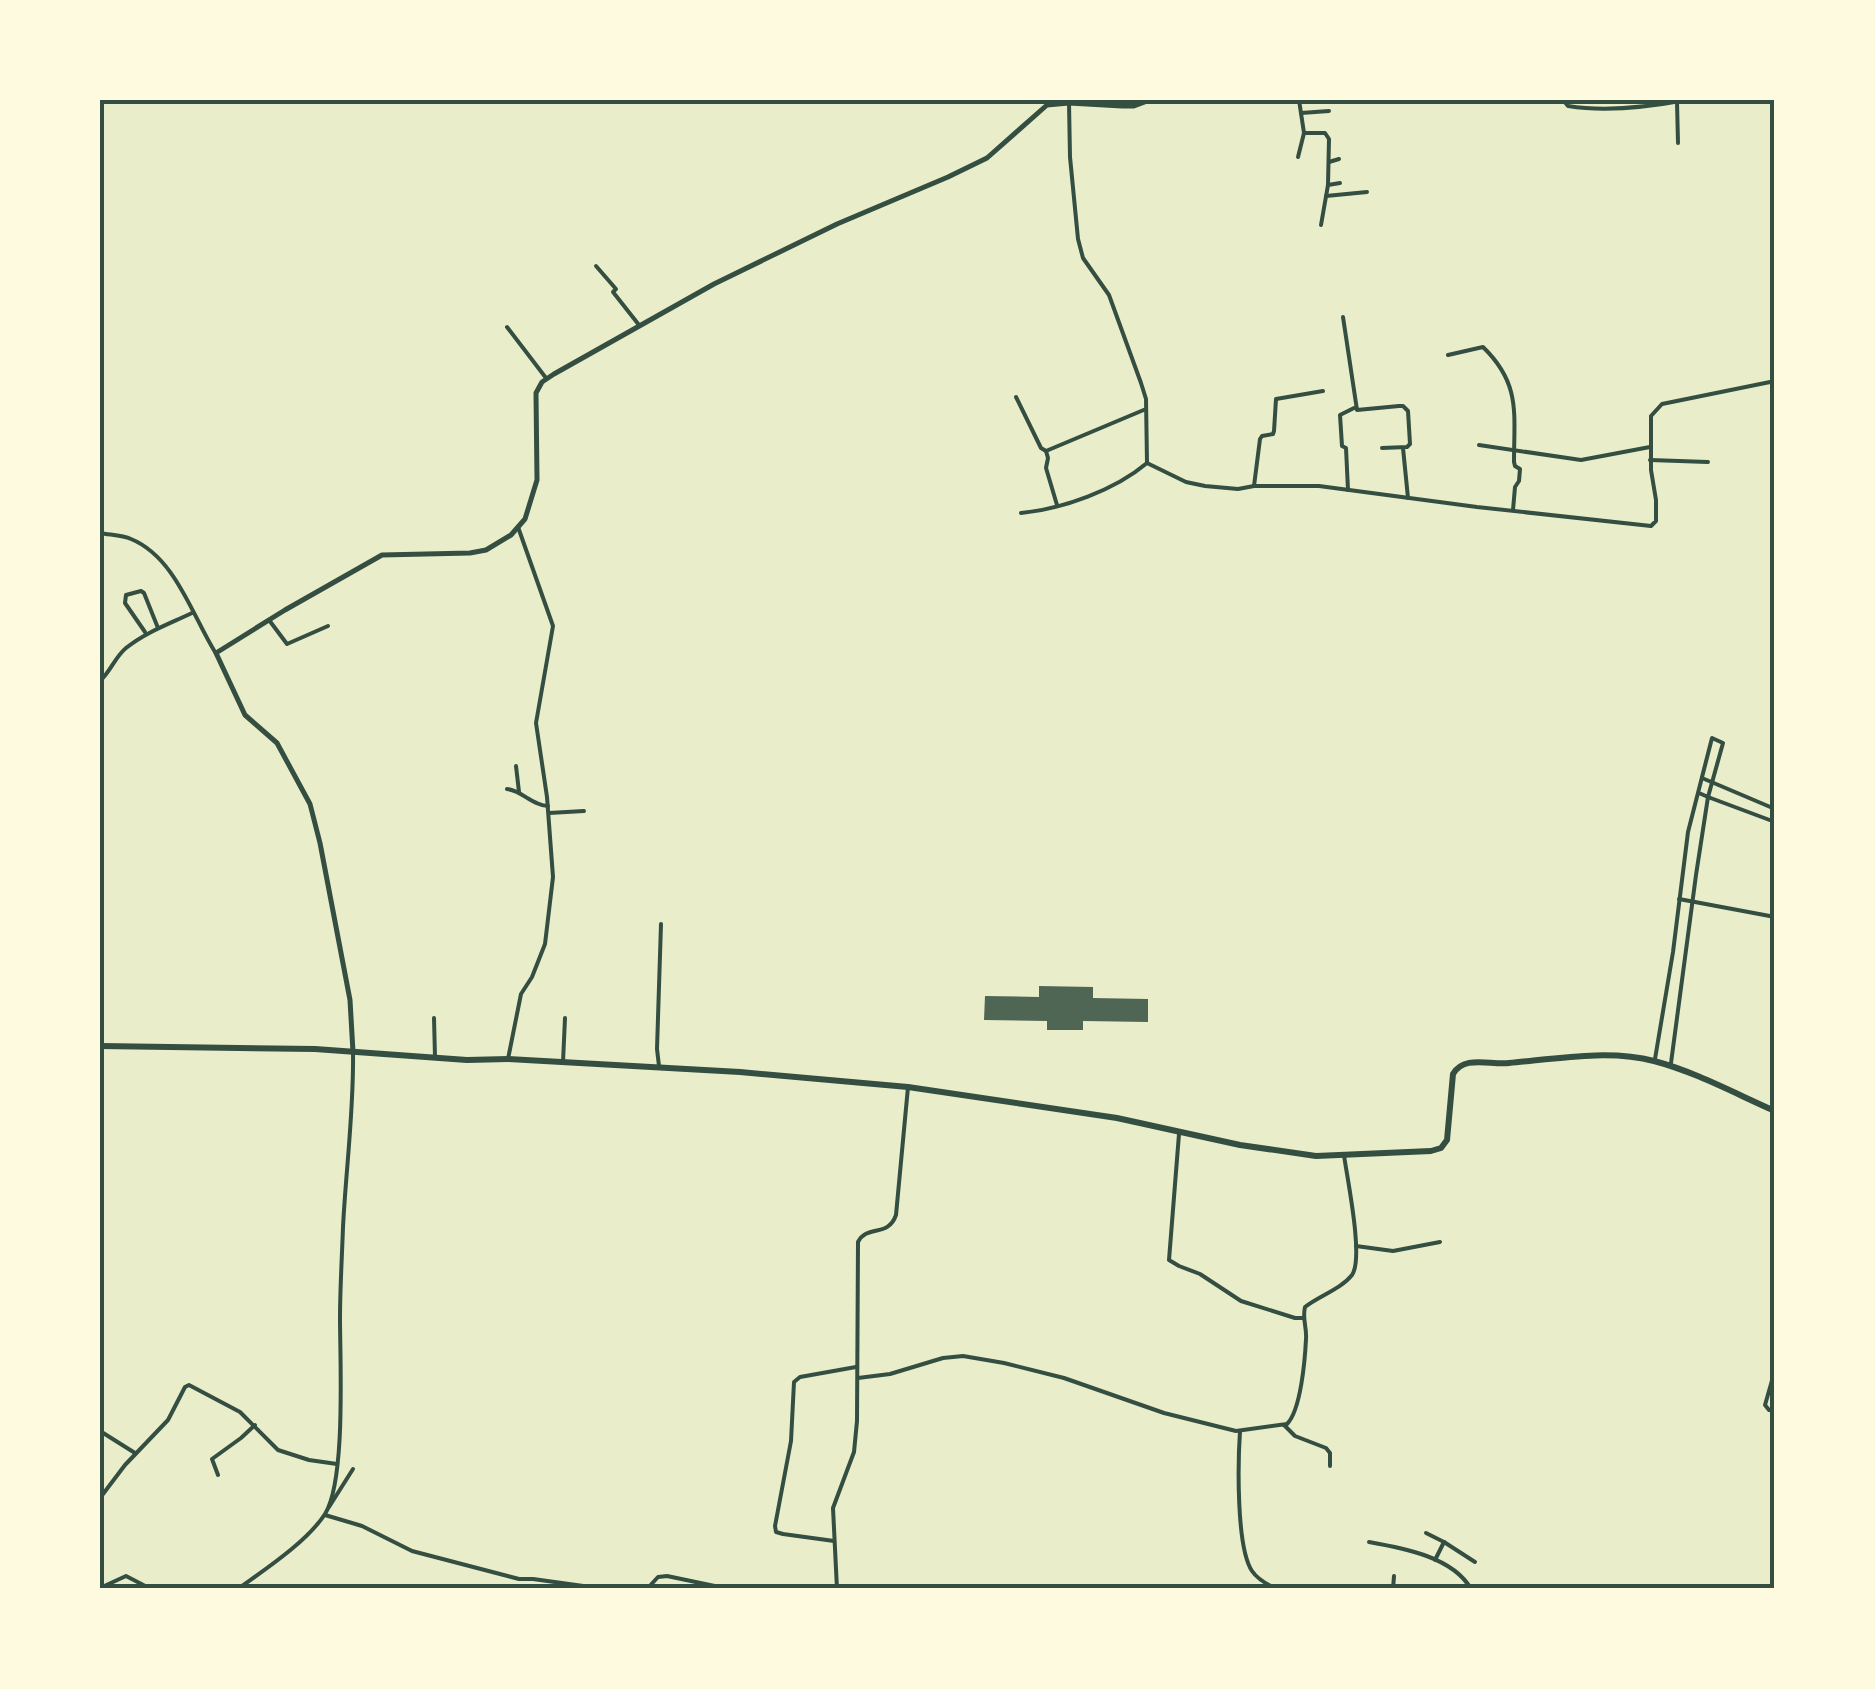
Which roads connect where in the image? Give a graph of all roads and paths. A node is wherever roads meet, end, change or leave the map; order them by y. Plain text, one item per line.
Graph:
1 (1150, 100) edge
2 (1299, 100) edge
3 (1562, 100) edge
4 (1686, 100) edge
5 (1678, 102) edge
6 (1069, 103) junction
7 (1329, 111) dead end
8 (1300, 113) junction
9 (1304, 133) junction
10 (1678, 142) dead end
11 (1298, 157) dead end
12 (1339, 159) dead end
13 (1329, 162) junction
14 (1340, 184) dead end
15 (1328, 185) junction
16 (1366, 192) dead end
17 (1326, 196) junction
18 (1321, 225) dead end
19 (596, 266) dead end
20 (1343, 316) dead end
21 (639, 325) junction
22 (507, 327) dead end
23 (1448, 355) dead end
24 (546, 378) junction
25 (1775, 381) edge
26 (1323, 391) dead end
27 (1016, 397) dead end
28 (1356, 408) junction
29 (1146, 409) junction
30 (1479, 445) dead end
31 (1650, 446) junction
32 (1403, 447) junction
33 (1382, 448) dead end
34 (1514, 450) junction
35 (1046, 451) junction
36 (1650, 460) junction
37 (1708, 462) dead end
38 (1147, 463) junction
39 (1254, 486) junction
40 (1348, 490) junction
41 (1408, 498) junction
42 (1058, 506) junction
43 (1514, 510) junction
44 (1022, 513) dead end
45 (518, 527) junction
46 (100, 533) edge
47 (192, 613) junction
48 (269, 620) junction
49 (328, 626) dead end
50 (158, 628) junction
51 (146, 633) junction
52 (216, 654) junction
53 (100, 681) edge
54 (516, 766) dead end
55 (1702, 778) junction
56 (1713, 783) junction
57 (507, 789) dead end
58 (519, 792) junction
59 (1699, 793) junction
60 (1708, 797) junction
61 (1775, 809) edge
62 (548, 810) junction
63 (584, 812) dead end
64 (1775, 822) edge
65 (1679, 899) junction
66 (1692, 902) junction
67 (1775, 918) edge
68 (661, 924) dead end
69 (434, 1018) dead end
70 (565, 1018) dead end
71 (100, 1037) edge
72 (100, 1046) edge
73 (352, 1052) junction
74 (436, 1057) junction
75 (508, 1059) junction
76 (1654, 1061) junction
77 (562, 1062) junction
78 (659, 1066) junction
79 (1670, 1066) junction
80 (908, 1087) junction
81 (1775, 1111) edge
82 (1179, 1131) junction
83 (1344, 1154) junction
84 (1440, 1242) dead end
85 (1356, 1246) junction
86 (1303, 1318) junction
87 (858, 1367) junction
88 (1775, 1370) edge
89 (858, 1378) junction
90 (1775, 1410) edge
91 (254, 1425) junction
92 (1284, 1425) junction
93 (100, 1432) edge
94 (1240, 1432) junction
95 (135, 1453) junction
96 (337, 1464) junction
97 (1330, 1466) dead end
98 (353, 1469) dead end
99 (218, 1475) dead end
100 (100, 1498) edge
101 (328, 1507) junction
102 (324, 1514) junction
103 (1426, 1534) dead end
104 (834, 1541) junction
105 (1369, 1542) dead end
106 (1444, 1542) junction
107 (1435, 1560) junction
108 (1475, 1562) dead end
109 (1394, 1576) dead end
110 (100, 1588) edge
111 (150, 1589) edge
112 (238, 1589) edge
113 (606, 1589) edge
114 (647, 1589) edge
115 (728, 1589) edge
116 (838, 1589) edge
117 (1277, 1589) edge
118 (1393, 1589) edge
119 (1471, 1589) edge

1 - 6 street
2 - 8 street
3 - 5 street
4 - 5 street
5 - 10 street
6 - 21 street
6 - 29 street
7 - 8 street
8 - 9 street
9 - 11 street
9 - 13 street
12 - 13 street
13 - 15 street
14 - 15 street
15 - 17 street
16 - 17 street
17 - 18 street
19 - 21 street
20 - 28 street
21 - 24 street
22 - 24 street
23 - 34 street
24 - 45 street
25 - 31 street
26 - 39 street
27 - 35 street
28 - 32 street
28 - 40 street
29 - 35 street
29 - 38 street
30 - 34 street
31 - 34 street
31 - 36 street
32 - 33 street
32 - 41 street
34 - 43 street
35 - 42 street
36 - 37 street
36 - 43 street
38 - 39 street
38 - 42 street
39 - 40 street
40 - 41 street
41 - 43 street
42 - 44 street
45 - 48 street
45 - 62 street
46 - 47 street
47 - 50 street
47 - 52 street
48 - 49 street
48 - 52 street
50 - 51 street
50 - 51 street
51 - 53 street
52 - 73 street
54 - 58 street
55 - 56 street
55 - 56 street
55 - 59 street
56 - 60 street
56 - 61 street
57 - 58 street
58 - 62 street
59 - 60 street
59 - 65 street
60 - 64 street
60 - 66 street
62 - 63 street
62 - 75 street
65 - 66 street
65 - 76 street
66 - 67 street
66 - 79 street
68 - 78 street
69 - 74 street
70 - 77 street
71 - 72 street
72 - 73 main road
73 - 74 main road
73 - 96 street
74 - 75 main road
75 - 77 main road
76 - 79 main road
76 - 83 main road
77 - 78 main road
78 - 80 main road
79 - 81 main road
80 - 82 main road
80 - 87 street
82 - 83 main road
82 - 86 street
83 - 85 street
84 - 85 street
85 - 86 street
86 - 92 street
87 - 89 street
87 - 104 street
88 - 90 street
89 - 94 street
89 - 104 street
91 - 95 street
91 - 96 street
91 - 99 street
92 - 94 street
92 - 97 street
93 - 95 street
94 - 117 street
95 - 100 street
96 - 101 street
98 - 101 street
101 - 102 street
102 - 112 street
102 - 113 street
103 - 106 street
104 - 116 street
105 - 107 street
106 - 107 street
106 - 108 street
107 - 119 street
109 - 118 street
110 - 111 street
114 - 115 street

